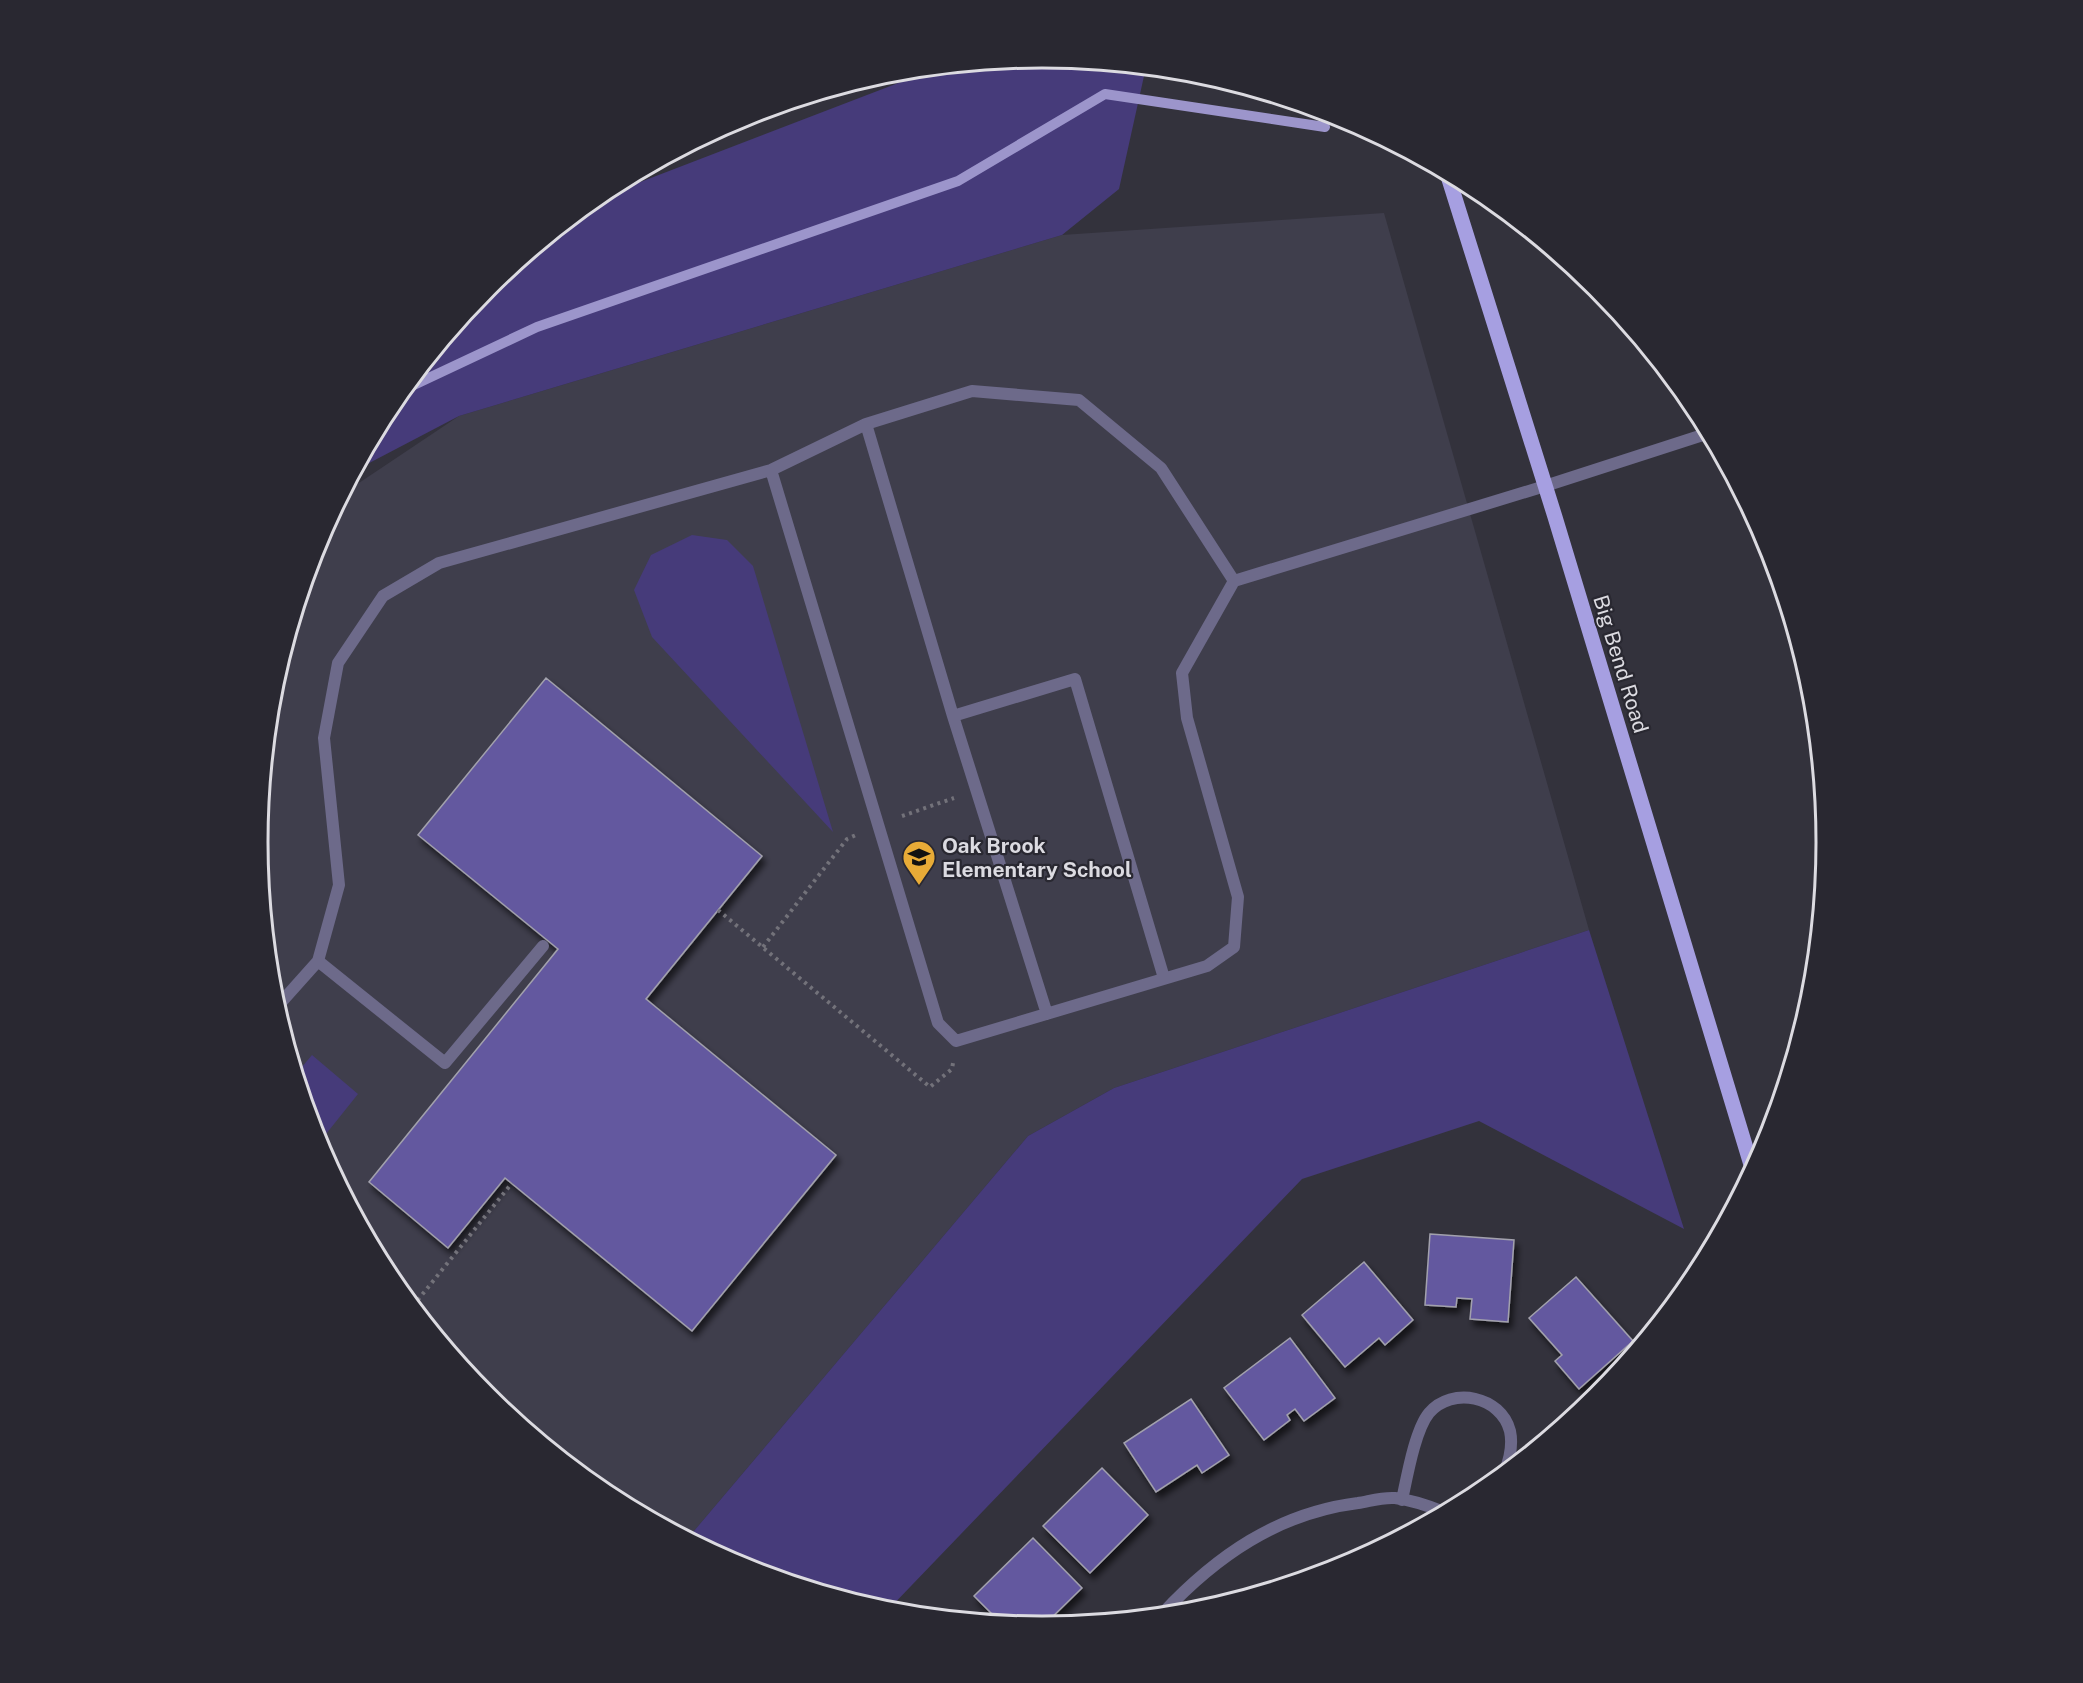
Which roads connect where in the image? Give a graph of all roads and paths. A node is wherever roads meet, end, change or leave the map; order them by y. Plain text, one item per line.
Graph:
1 (1450, 184) edge
2 (866, 424) junction
3 (1700, 436) edge
4 (771, 470) junction
5 (1545, 486) junction
6 (1234, 581) junction
7 (953, 716) junction
8 (718, 910) dead end
9 (543, 946) dead end
10 (318, 962) junction
11 (1164, 978) junction
12 (284, 999) edge
13 (1047, 1014) junction
14 (957, 1041) junction
15 (1749, 1157) edge
16 (512, 1183) dead end
17 (418, 1300) edge
18 (1508, 1459) edge
19 (1402, 1500) junction
20 (1434, 1509) edge
21 (1171, 1604) edge

1 - 5 main road, Big Bend Road
2 - 4 street
2 - 6 street
2 - 7 street
3 - 5 street
4 - 10 street
4 - 14 street
5 - 6 street
5 - 15 main road, Big Bend Road
6 - 11 street
7 - 11 street
7 - 13 street
8 - 14 path
9 - 10 street
10 - 12 street
11 - 13 street
13 - 14 street
16 - 17 path
18 - 19 street
19 - 20 street
19 - 21 street

